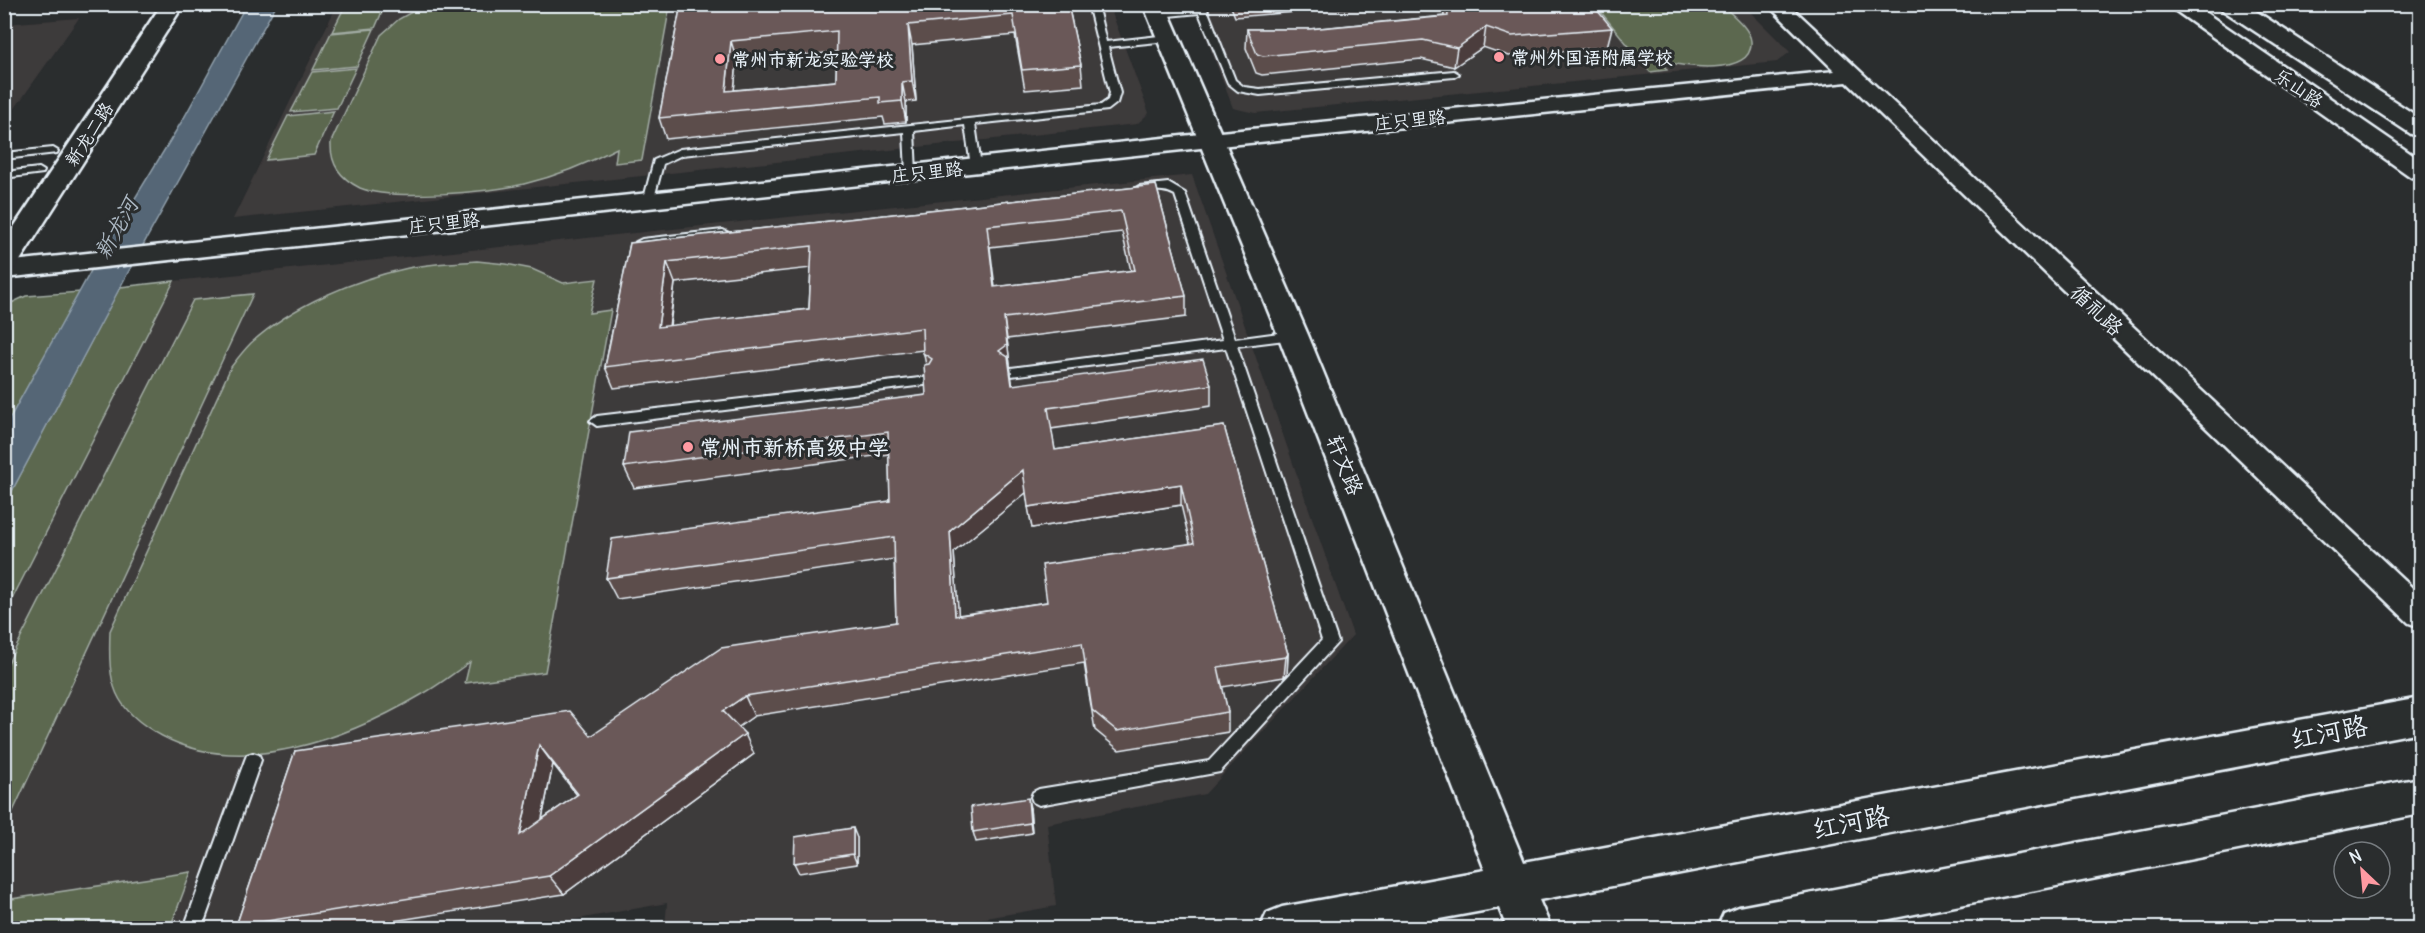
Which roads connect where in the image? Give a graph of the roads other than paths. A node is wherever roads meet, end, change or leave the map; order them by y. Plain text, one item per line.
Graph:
1 (151, 4) edge
2 (173, 4) edge
3 (1092, 4) edge
4 (1776, 4) edge
5 (2177, 4) edge
6 (2229, 4) edge
7 (1201, 7) edge
8 (1160, 19) edge
9 (1102, 45) junction
10 (1454, 74) dead end
11 (1850, 76) junction
12 (970, 122) junction
13 (909, 128) junction
14 (2421, 129) edge
15 (1210, 140) junction
16 (4, 156) edge
17 (46, 161) junction
18 (976, 166) junction
19 (2421, 171) edge
20 (911, 173) junction
21 (4, 175) edge
22 (1121, 191) edge
23 (648, 202) junction
24 (4, 223) edge
25 (742, 231) edge
26 (642, 242) edge
27 (4, 264) edge
28 (4, 270) edge
29 (1293, 335) junction
30 (1231, 344) junction
31 (1011, 372) edge
32 (928, 381) edge
33 (597, 421) dead end
34 (2421, 614) edge
35 (2421, 715) edge
36 (253, 760) dead end
37 (2421, 796) edge
38 (1039, 797) dead end
39 (1514, 885) junction
40 (193, 928) edge
41 (1282, 928) edge
42 (1529, 928) edge
43 (1739, 928) edge

1 - 17 street, 新龙二路
2 - 27 street, 新龙二路
3 - 9 lane
4 - 11 street, 循礼路
5 - 19 street, 乐山路
6 - 14 street, 乐山路
7 - 8 lane
7 - 10 lane
8 - 9 lane
8 - 15 street, 轩文路
9 - 12 lane
11 - 15 street, 庄只里路
11 - 34 street, 循礼路
12 - 13 lane
12 - 18 lane
13 - 20 lane
13 - 23 lane
15 - 18 street, 庄只里路
15 - 29 street, 轩文路
16 - 17 lane
17 - 21 lane
17 - 24 street, 新龙二路
18 - 20 street, 庄只里路
20 - 23 street, 庄只里路
22 - 30 lane
23 - 28 street, 庄只里路
25 - 26 lane
29 - 30 lane
29 - 39 street, 轩文路
30 - 31 lane
30 - 38 lane
32 - 33 lane
35 - 39 street, 红河路
36 - 40 lane
37 - 43 street
39 - 41 street, 红河路
39 - 42 street, 轩文路

